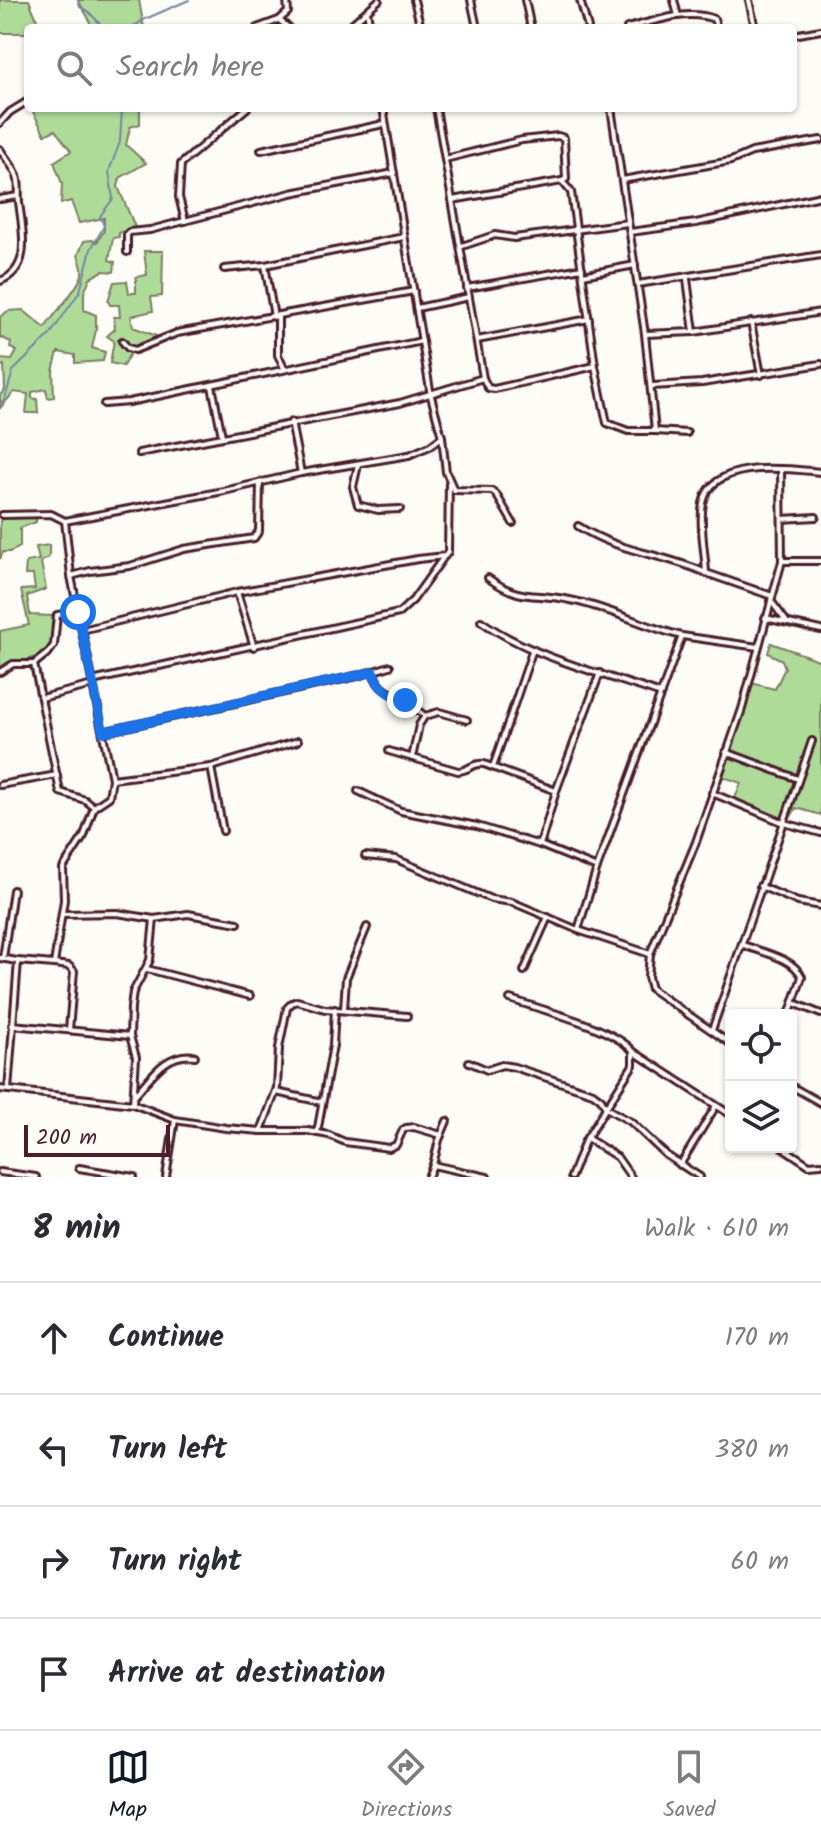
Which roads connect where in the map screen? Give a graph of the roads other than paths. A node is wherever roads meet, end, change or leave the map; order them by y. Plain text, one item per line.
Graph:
1 (287, 0) edge
2 (379, 0) edge
3 (414, 0) edge
4 (471, 0) edge
5 (525, 0) edge
6 (580, 0) edge
7 (674, 0) edge
8 (749, 0) edge
9 (367, 11) junction
10 (678, 16) junction
11 (279, 20) junction
12 (268, 24) edge
13 (284, 24) edge
14 (352, 24) edge
15 (369, 24) edge
16 (420, 24) edge
17 (476, 24) edge
18 (530, 24) edge
19 (587, 24) edge
20 (644, 24) edge
21 (716, 24) edge
22 (754, 24) edge
23 (821, 30) edge
24 (797, 34) edge
25 (24, 103) edge
26 (242, 112) edge
27 (384, 112) edge
28 (437, 112) edge
29 (612, 112) edge
30 (0, 123) edge
31 (385, 124) junction
32 (821, 140) edge
33 (0, 149) edge
34 (261, 150) dead end
35 (445, 159) junction
36 (394, 173) junction
37 (622, 180) junction
38 (562, 181) junction
39 (18, 196) junction
40 (821, 196) edge
41 (0, 199) edge
42 (452, 200) junction
43 (185, 221) junction
44 (628, 223) junction
45 (578, 231) junction
46 (630, 232) junction
47 (404, 237) junction
48 (461, 246) junction
49 (127, 252) dead end
50 (821, 255) edge
51 (265, 265) junction
52 (635, 265) junction
53 (582, 268) junction
54 (224, 269) dead end
55 (583, 275) junction
56 (687, 278) junction
57 (0, 281) edge
58 (638, 284) junction
59 (467, 288) junction
60 (414, 291) junction
61 (469, 297) junction
62 (417, 308) junction
63 (821, 312) edge
64 (276, 317) junction
65 (589, 319) junction
66 (751, 322) junction
67 (694, 332) junction
68 (645, 334) junction
69 (477, 340) junction
70 (122, 341) dead end
71 (422, 341) junction
72 (821, 364) edge
73 (595, 366) junction
74 (285, 369) junction
75 (761, 375) junction
76 (483, 378) junction
77 (212, 386) junction
78 (652, 386) junction
79 (431, 396) junction
80 (104, 404) dead end
81 (291, 422) junction
82 (655, 431) junction
83 (687, 433) dead end
84 (222, 436) junction
85 (442, 437) junction
86 (139, 453) dead end
87 (358, 465) junction
88 (781, 470) junction
89 (821, 472) edge
90 (301, 473) junction
91 (260, 483) junction
92 (449, 483) junction
93 (400, 509) dead end
94 (2, 515) dead end
95 (816, 517) dead end
96 (782, 519) junction
97 (65, 521) junction
98 (513, 523) dead end
99 (578, 526) dead end
100 (445, 556) junction
101 (782, 561) junction
102 (821, 561) edge
103 (706, 573) junction
104 (71, 576) junction
105 (488, 578) dead end
106 (237, 592) junction
107 (771, 598) junction
108 (78, 612) junction
109 (765, 618) junction
110 (481, 621) dead end
111 (786, 621) junction
112 (82, 630) junction
113 (821, 630) edge
114 (682, 636) junction
115 (254, 647) junction
116 (758, 647) junction
117 (533, 649) junction
118 (34, 664) junction
119 (390, 666) dead end
120 (0, 672) edge
121 (373, 672) junction
122 (600, 673) junction
123 (92, 683) junction
124 (661, 694) junction
125 (41, 698) junction
126 (425, 716) junction
127 (467, 720) dead end
128 (103, 732) junction
129 (298, 741) dead end
130 (812, 741) dead end
131 (389, 751) dead end
132 (726, 752) junction
133 (412, 758) junction
134 (211, 767) junction
135 (493, 767) junction
136 (57, 775) junction
137 (112, 779) junction
138 (798, 780) junction
139 (0, 785) edge
140 (358, 791) dead end
141 (556, 791) junction
142 (712, 793) junction
143 (94, 807) junction
144 (784, 823) junction
145 (223, 831) dead end
146 (821, 833) edge
147 (540, 845) junction
148 (365, 856) dead end
149 (597, 868) junction
150 (760, 886) junction
151 (13, 890) dead end
152 (821, 906) edge
153 (62, 914) junction
154 (548, 917) junction
155 (154, 919) junction
156 (238, 923) dead end
157 (367, 927) dead end
158 (578, 930) junction
159 (743, 945) junction
160 (650, 954) junction
161 (2, 958) edge
162 (18, 961) junction
163 (54, 964) junction
164 (147, 969) junction
165 (524, 971) dead end
166 (250, 996) dead end
167 (510, 999) dead end
168 (794, 1003) junction
169 (335, 1009) junction
170 (344, 1009) junction
171 (792, 1009) edge
172 (821, 1014) edge
173 (407, 1016) dead end
174 (12, 1025) junction
175 (69, 1030) junction
176 (712, 1030) junction
177 (130, 1036) junction
178 (725, 1040) edge
179 (634, 1052) junction
180 (195, 1056) dead end
181 (469, 1062) dead end
182 (0, 1089) edge
183 (797, 1089) edge
184 (8, 1090) junction
185 (276, 1092) junction
186 (133, 1097) junction
187 (322, 1102) junction
188 (821, 1103) edge
189 (133, 1104) junction
190 (716, 1106) junction
191 (606, 1108) junction
192 (725, 1111) edge
193 (175, 1120) junction
194 (447, 1121) dead end
195 (261, 1131) junction
196 (317, 1133) junction
197 (441, 1135) junction
198 (587, 1138) junction
199 (791, 1153) edge
200 (821, 1164) edge
201 (433, 1165) junction
202 (679, 1165) junction
203 (79, 1168) dead end
204 (0, 1172) edge
205 (36, 1177) edge
206 (134, 1177) edge
207 (166, 1177) edge
208 (428, 1177) edge
209 (487, 1177) edge
210 (571, 1177) edge
211 (631, 1177) edge
212 (700, 1177) edge

1 - 11 street
2 - 9 street
3 - 16 street
4 - 17 street
5 - 18 street
6 - 19 street
7 - 10 street
8 - 22 street
9 - 14 street
9 - 15 street
10 - 20 street
10 - 21 street
11 - 12 street
11 - 13 street
23 - 24 street
25 - 30 street
26 - 43 street
27 - 31 street
28 - 35 street
29 - 37 street
31 - 34 street
31 - 36 street
32 - 37 street
33 - 39 street
35 - 38 street
35 - 42 street
36 - 43 street
36 - 47 street
37 - 44 street
38 - 42 street
38 - 45 street
39 - 41 street
39 - 57 street
40 - 46 street
42 - 48 street
43 - 49 street
44 - 45 street
44 - 46 street
45 - 48 street
45 - 53 street
46 - 52 street
47 - 51 street
47 - 60 street
48 - 59 street
50 - 56 street
51 - 54 street
51 - 64 street
52 - 55 street
52 - 58 street
53 - 55 street
53 - 59 street
55 - 65 street
56 - 58 street
56 - 67 street
58 - 68 street
59 - 61 street
60 - 62 street
60 - 64 street
61 - 62 street
61 - 69 street
62 - 71 street
63 - 66 street
64 - 70 street
64 - 74 street
65 - 69 street
65 - 73 street
66 - 67 street
66 - 75 street
67 - 68 street
68 - 78 street
69 - 76 street
71 - 74 street
71 - 79 street
72 - 75 street
73 - 76 street
73 - 82 street
74 - 77 street
75 - 78 street
76 - 79 street
77 - 80 street
77 - 84 street
78 - 82 street
79 - 81 street
79 - 85 street
81 - 84 street
81 - 90 street
82 - 83 street
84 - 86 street
85 - 87 street
85 - 92 street
87 - 90 street
87 - 93 street
88 - 89 street
88 - 96 street
88 - 103 street
90 - 91 street
91 - 97 street
91 - 104 street
92 - 98 street
92 - 100 street
94 - 97 street
95 - 96 street
96 - 101 street
97 - 104 street
99 - 103 street
100 - 106 street
100 - 115 street
101 - 102 street
101 - 107 street
103 - 107 street
104 - 108 street
105 - 114 street
106 - 112 street
106 - 115 street
107 - 109 street
107 - 111 street
108 - 112 street
108 - 118 street
109 - 111 street
109 - 116 street
110 - 117 street
111 - 113 street
112 - 123 street
114 - 116 street
114 - 124 street
115 - 123 street
116 - 132 street
117 - 122 street
117 - 135 street
118 - 120 street
118 - 125 street
119 - 121 street
121 - 126 street
121 - 128 street
122 - 124 street
122 - 141 street
123 - 125 street
123 - 128 street
124 - 149 street
125 - 136 street
126 - 127 street
126 - 133 street
128 - 137 street
129 - 134 street
130 - 138 street
131 - 133 street
132 - 138 street
132 - 142 street
133 - 135 street
134 - 137 street
134 - 145 street
135 - 141 street
136 - 139 street
136 - 143 street
137 - 143 street
138 - 144 street
140 - 147 street
141 - 147 street
142 - 144 street
142 - 160 street
143 - 153 street
144 - 146 street
144 - 150 street
147 - 149 street
148 - 154 street
149 - 158 street
150 - 152 street
150 - 159 street
151 - 161 street
153 - 155 street
153 - 163 street
154 - 158 street
154 - 165 street
155 - 156 street
155 - 164 street
157 - 170 street
158 - 160 street
159 - 168 street
159 - 176 street
160 - 176 street
161 - 162 street
162 - 163 street
162 - 174 street
163 - 175 street
164 - 166 street
164 - 177 street
167 - 179 street
168 - 171 street
168 - 172 street
169 - 170 street
169 - 185 street
169 - 187 street
170 - 173 street
174 - 175 street
174 - 184 street
175 - 177 street
176 - 178 street
177 - 186 street
179 - 190 street
179 - 191 street
180 - 186 street
181 - 191 street
182 - 184 street
183 - 188 street
184 - 189 street
185 - 187 street
185 - 195 street
186 - 189 street
187 - 196 street
189 - 193 street
190 - 192 street
190 - 202 street
191 - 198 street
191 - 202 street
193 - 195 street
193 - 207 street
194 - 197 street
195 - 196 street
196 - 197 street
197 - 201 street
198 - 210 street
198 - 211 street
199 - 200 street
201 - 208 street
201 - 209 street
202 - 212 street
203 - 206 street
204 - 205 street

